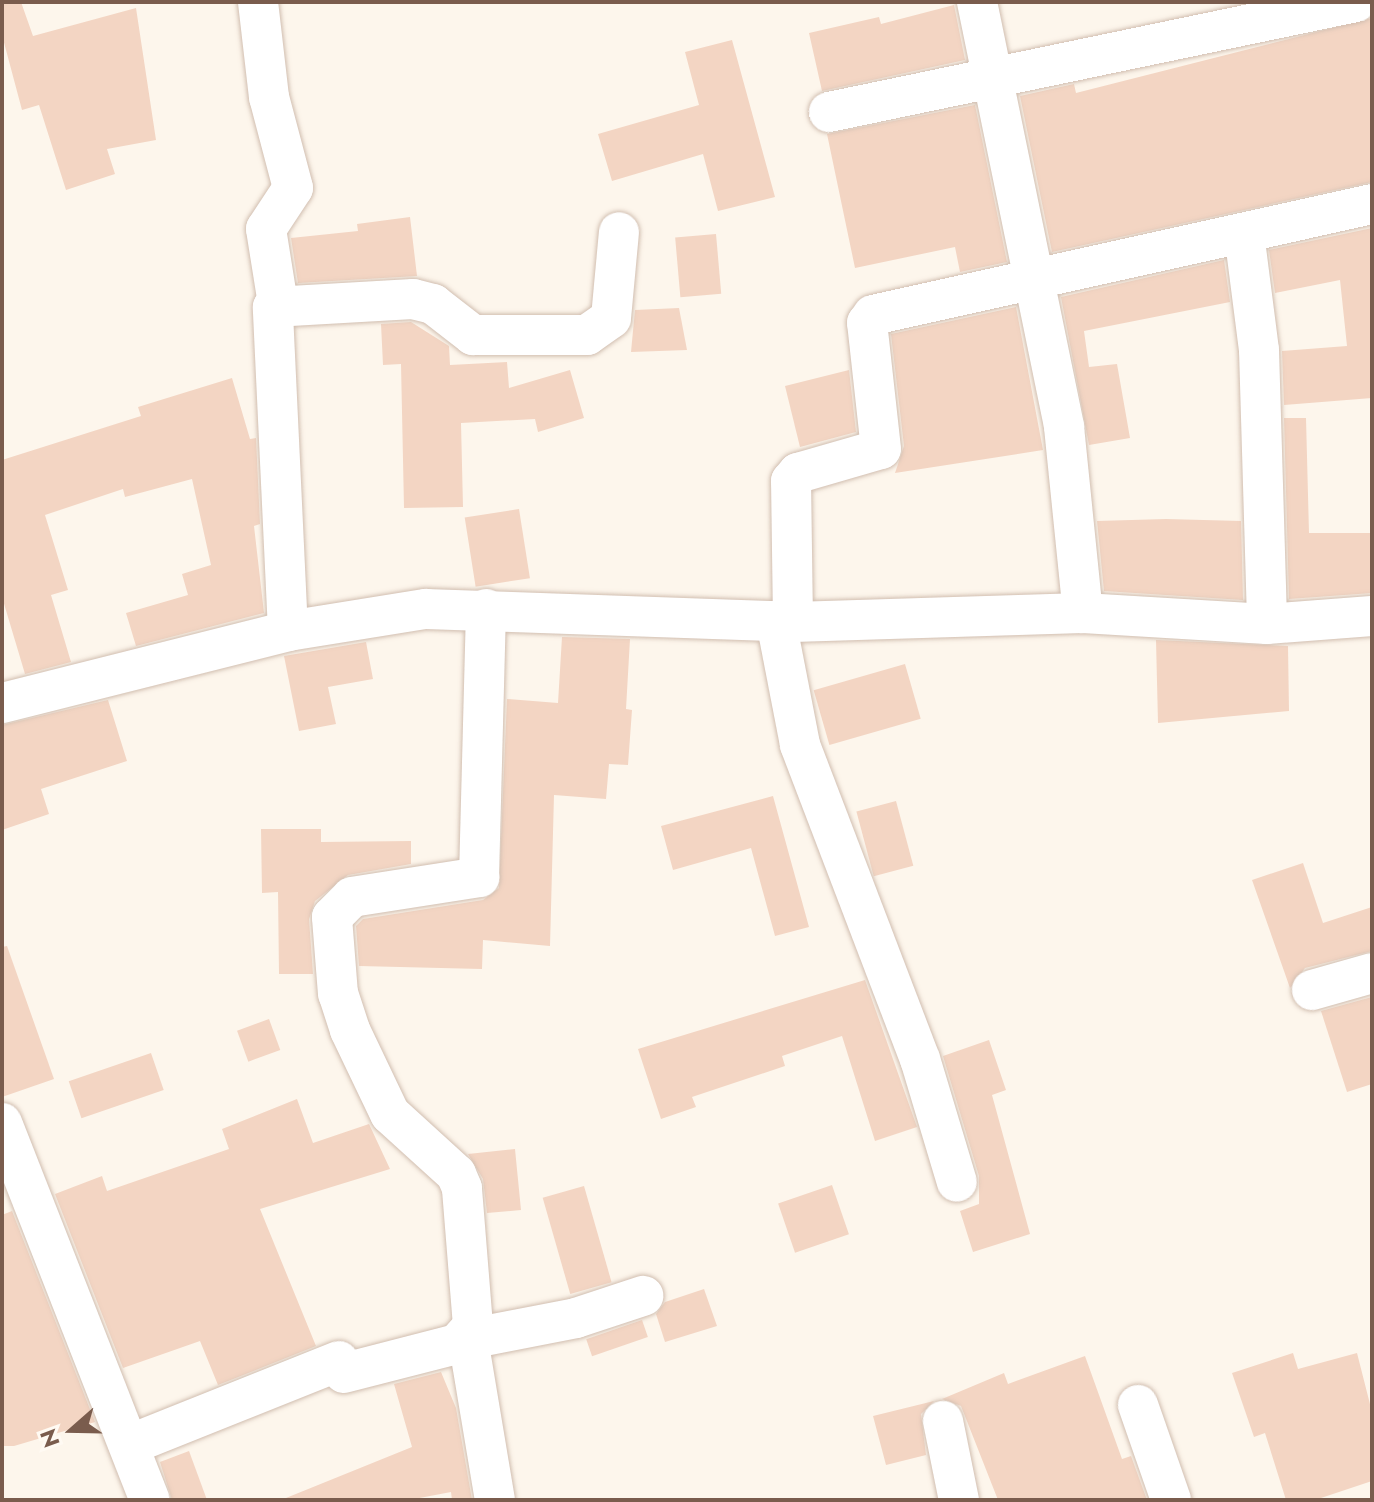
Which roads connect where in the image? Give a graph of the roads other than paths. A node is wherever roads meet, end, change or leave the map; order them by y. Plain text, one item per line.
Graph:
1 (258, 2) edge
2 (977, 2) edge
3 (1356, 2) edge
4 (992, 80) junction
5 (829, 112) dead end
6 (1372, 204) edge
7 (619, 232) dead end
8 (1244, 233) junction
9 (1032, 280) junction
10 (278, 304) junction
11 (486, 609) junction
12 (1083, 613) junction
13 (1372, 616) edge
14 (785, 622) junction
15 (1267, 624) junction
16 (288, 631) junction
17 (2, 703) edge
18 (1372, 973) edge
19 (1312, 990) dead end
20 (2, 1123) edge
21 (957, 1182) dead end
22 (14, 1201) edge
23 (643, 1296) dead end
24 (466, 1340) junction
25 (1138, 1405) dead end
26 (943, 1421) dead end
27 (129, 1445) junction
28 (150, 1500) edge
29 (495, 1500) edge
30 (959, 1500) edge
31 (1171, 1500) edge

1 - 10 street
2 - 4 street
3 - 4 street
4 - 5 street
4 - 9 street
6 - 8 street
7 - 10 street
8 - 9 street
8 - 15 street
9 - 12 street
9 - 14 street
10 - 16 street
11 - 14 street
11 - 16 street
11 - 24 street
12 - 14 street
12 - 15 street
13 - 15 street
14 - 21 street
16 - 17 street
18 - 19 street
20 - 22 street
22 - 27 street
23 - 24 street
24 - 27 street
24 - 29 street
25 - 31 street
26 - 30 street
27 - 28 street

